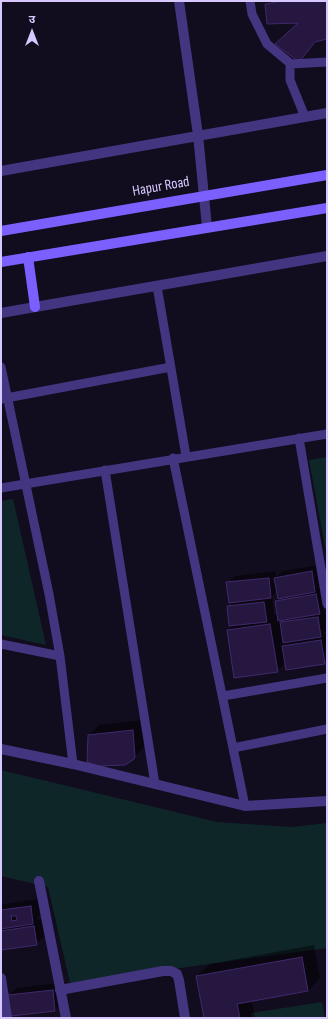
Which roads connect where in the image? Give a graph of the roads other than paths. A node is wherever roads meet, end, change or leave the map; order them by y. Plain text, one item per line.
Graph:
1 (179, 1) edge
2 (250, 1) edge
3 (290, 62) junction
4 (327, 62) edge
5 (327, 113) edge
6 (305, 117) junction
7 (199, 140) junction
8 (1, 171) edge
9 (327, 175) edge
10 (204, 195) junction
11 (327, 208) edge
12 (207, 227) junction
13 (1, 231) edge
14 (327, 256) edge
15 (28, 257) junction
16 (1, 262) edge
17 (157, 286) junction
18 (35, 307) junction
19 (1, 313) edge
20 (1, 367) edge
21 (171, 367) junction
22 (4, 398) edge
23 (327, 434) edge
24 (299, 438) junction
25 (186, 456) junction
26 (173, 458) junction
27 (105, 470) junction
28 (24, 484) junction
29 (1, 488) edge
30 (327, 604) edge
31 (1, 644) edge
32 (60, 656) junction
33 (327, 678) edge
34 (223, 696) junction
35 (327, 729) edge
36 (233, 748) junction
37 (1, 749) edge
38 (73, 764) junction
39 (155, 784) junction
40 (327, 801) edge
41 (245, 806) junction
42 (39, 881) dead end
43 (1, 978) edge
44 (60, 990) junction
45 (7, 1018) edge
46 (66, 1018) edge
47 (185, 1018) edge

1 - 7 street
2 - 3 lane
3 - 4 lane
3 - 6 lane
5 - 6 street
6 - 7 street
7 - 8 street
7 - 10 street
9 - 10 main road, Hapur Road
10 - 12 street
10 - 13 main road, Hapur Road
11 - 12 main road
12 - 15 main road
14 - 17 street
15 - 16 main road
15 - 18 main road
17 - 18 street
17 - 21 lane
18 - 19 street
20 - 22 lane
21 - 22 lane
21 - 25 lane
22 - 28 lane
23 - 24 lane
24 - 25 lane
24 - 30 lane
25 - 26 lane
26 - 27 lane
26 - 34 lane
27 - 28 lane
27 - 39 lane
28 - 29 lane
28 - 32 lane
31 - 32 lane
32 - 38 lane
33 - 34 lane
34 - 36 lane
35 - 36 lane
36 - 41 lane
37 - 38 street
38 - 39 street
39 - 41 street
40 - 41 street
42 - 44 street
43 - 45 street
44 - 46 street
44 - 47 street

